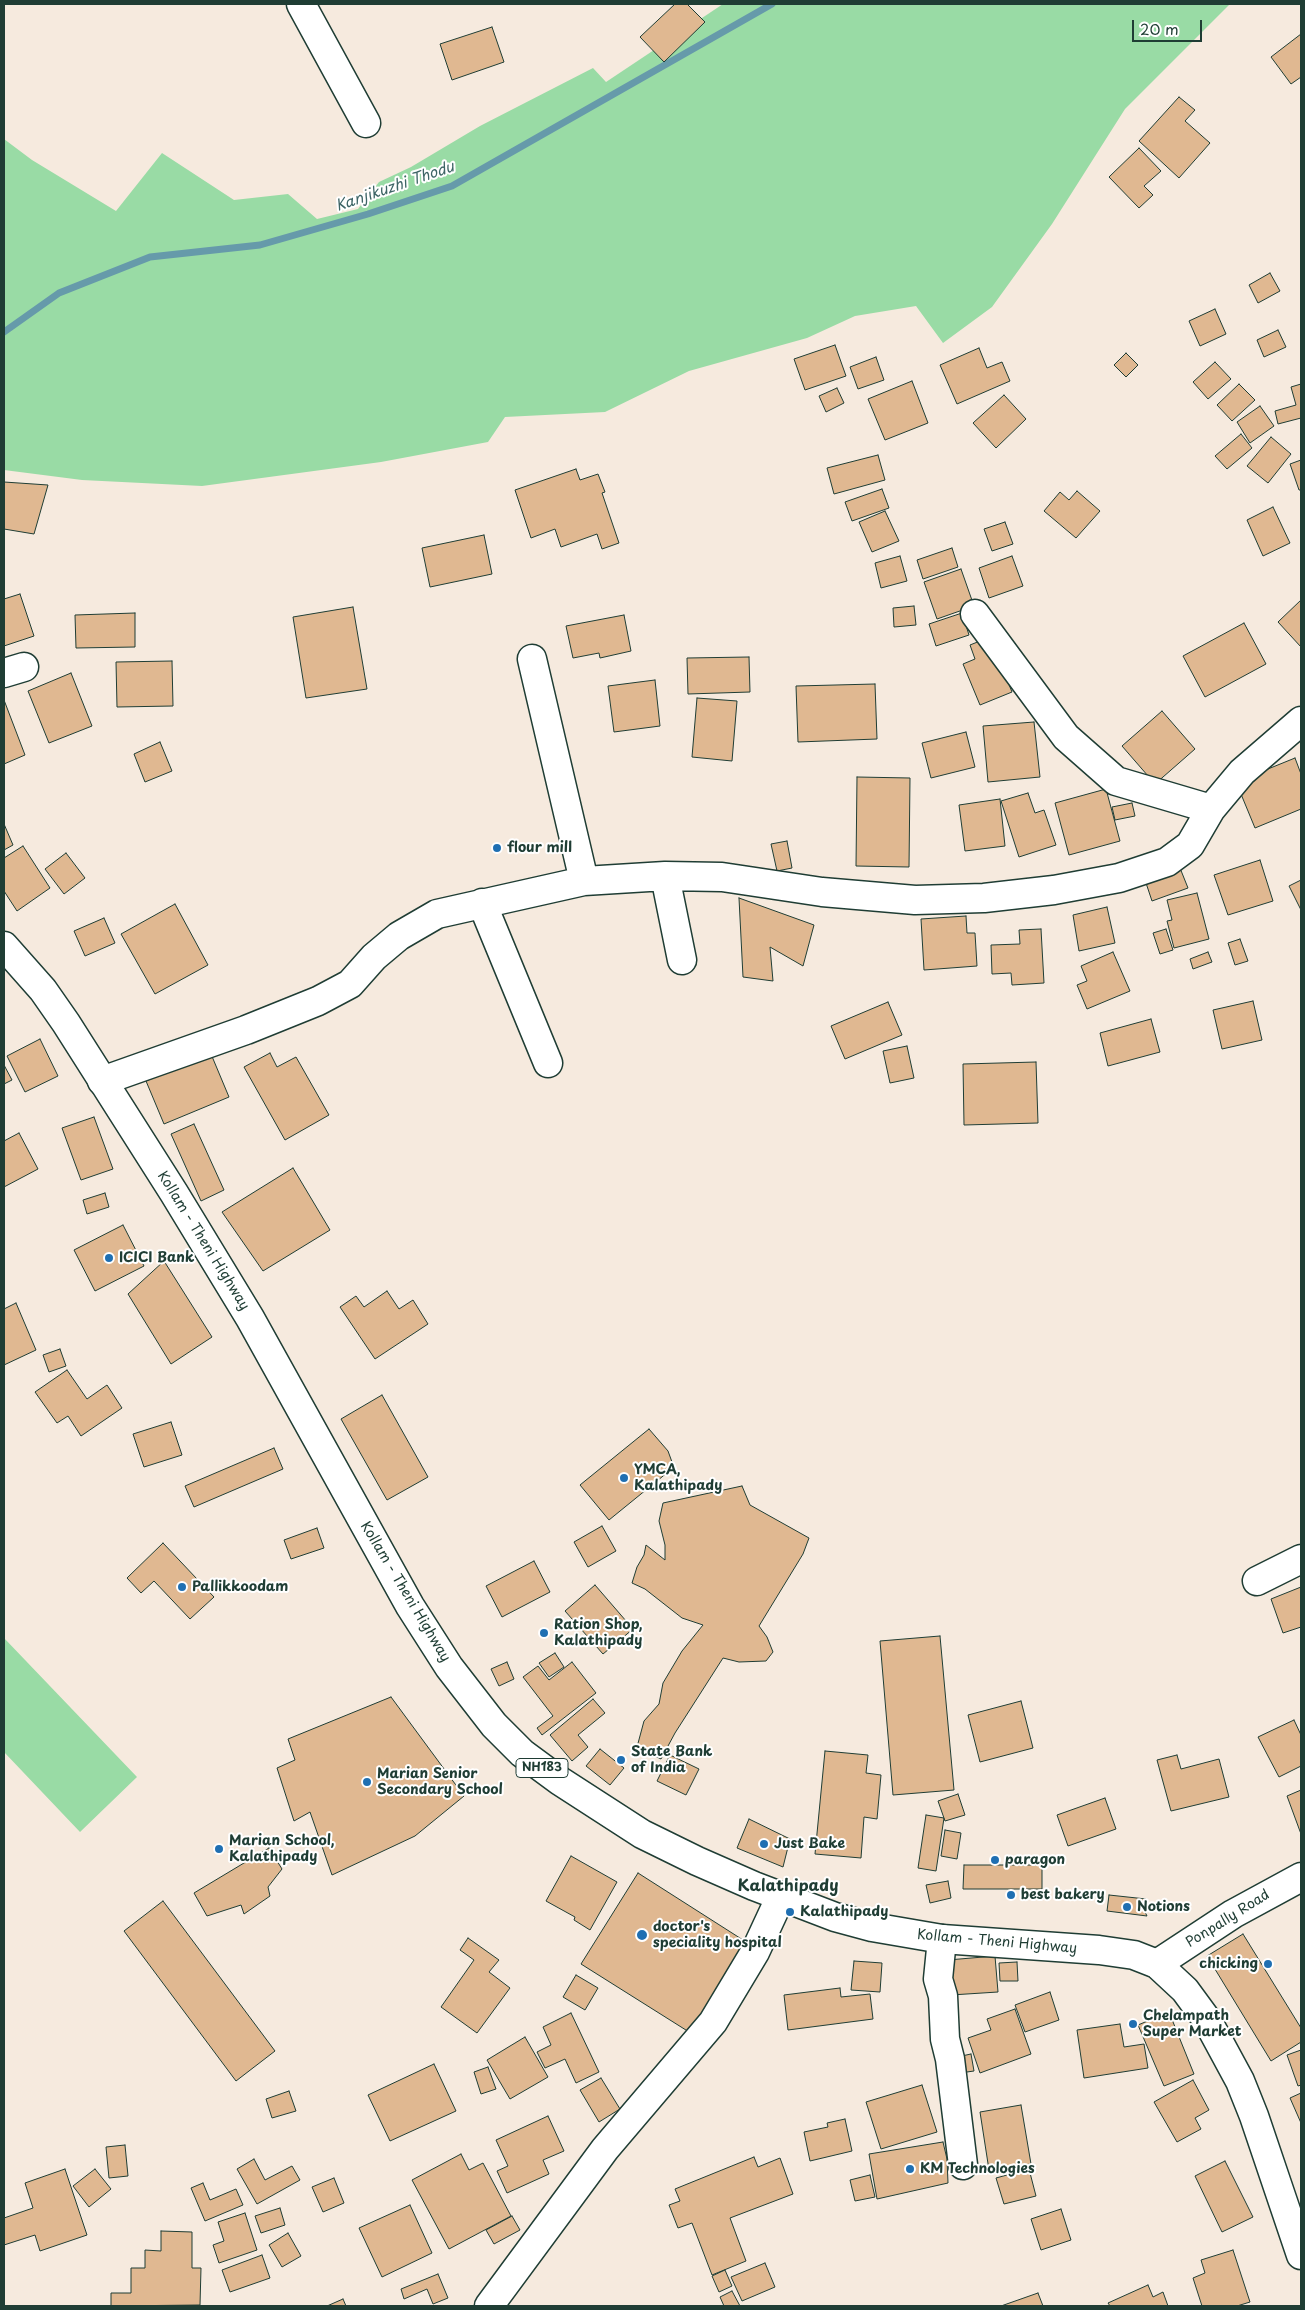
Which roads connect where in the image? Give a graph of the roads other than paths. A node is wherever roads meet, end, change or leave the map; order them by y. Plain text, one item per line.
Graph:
1 (301, 4) edge
2 (366, 123) dead end
3 (975, 614) dead end
4 (532, 659) dead end
5 (1301, 721) edge
6 (1211, 809) junction
7 (666, 876) junction
8 (584, 881) junction
9 (482, 903) junction
10 (6, 953) edge
11 (682, 960) dead end
12 (548, 1063) dead end
13 (102, 1081) junction
14 (1301, 1559) edge
15 (1257, 1581) dead end
16 (1301, 1877) edge
17 (781, 1896) junction
18 (942, 1939) junction
19 (1157, 1964) junction
20 (963, 2165) dead end
21 (1301, 2255) edge
22 (489, 2306) edge

1 - 2 main road
3 - 6 main road
4 - 8 main road
5 - 6 main road
6 - 7 main road
7 - 8 main road
7 - 11 main road
8 - 9 main road
9 - 12 main road
9 - 13 main road
10 - 13 main road, Kollam - Theni Highway / NH183
13 - 17 main road, Kollam - Theni Highway / NH183
14 - 15 main road
16 - 19 main road, Ponpally Road
17 - 18 main road, Kollam - Theni Highway / NH183
17 - 22 main road
18 - 19 main road, Kollam - Theni Highway / NH183
18 - 20 main road
19 - 21 main road, Kollam - Theni Highway / NH183

